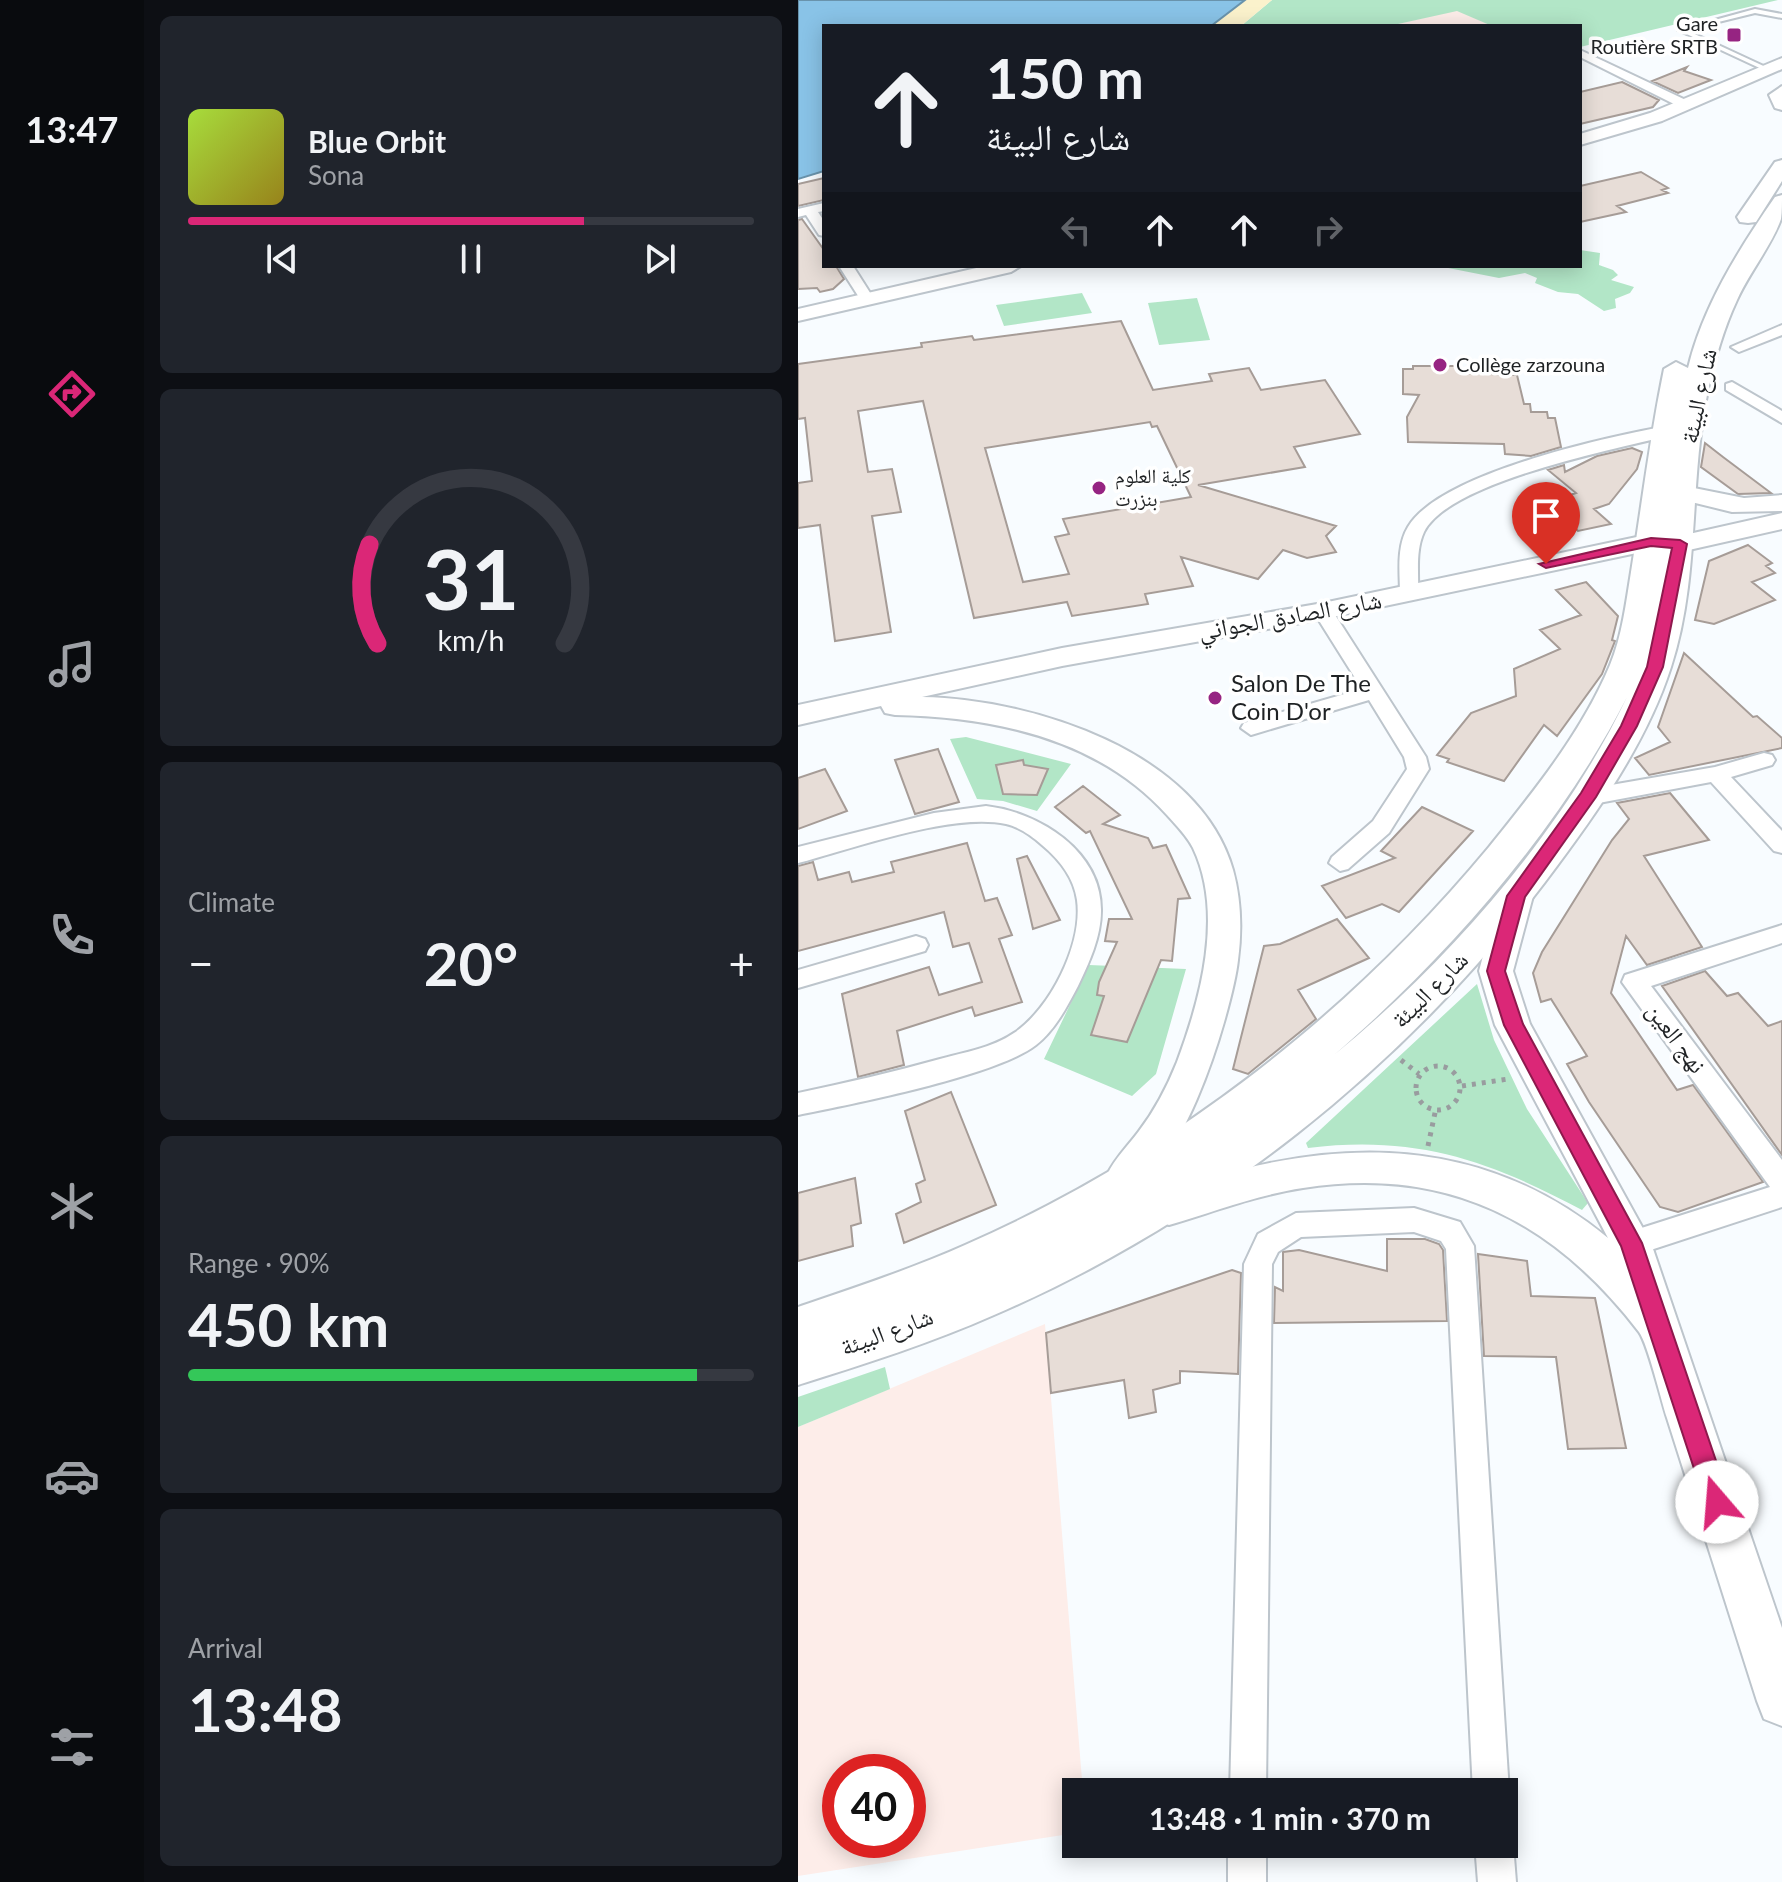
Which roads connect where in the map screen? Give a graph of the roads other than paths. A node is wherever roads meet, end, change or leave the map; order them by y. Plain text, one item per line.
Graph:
1 (1782, 16) edge
2 (1582, 54) edge
3 (1771, 68) edge
4 (1782, 83) edge
5 (1733, 85) junction
6 (1782, 91) edge
7 (1782, 104) edge
8 (1686, 105) junction
9 (1583, 137) edge
10 (1782, 166) edge
11 (1782, 201) edge
12 (811, 210) edge
13 (822, 229) edge
14 (847, 268) edge
15 (1001, 268) edge
16 (867, 299) junction
17 (798, 315) edge
18 (1782, 330) edge
19 (1739, 347) dead end
20 (1732, 387) dead end
21 (1782, 418) edge
22 (1662, 432) junction
23 (1684, 493) junction
24 (1782, 503) edge
25 (1782, 521) edge
26 (1666, 543) junction
27 (1409, 594) junction
28 (1323, 611) junction
29 (1375, 692) junction
30 (810, 712) edge
31 (1251, 728) dead end
32 (1764, 760) dead end
33 (1716, 774) junction
34 (1588, 797) junction
35 (1782, 845) edge
36 (798, 855) edge
37 (1340, 863) dead end
38 (1516, 896) junction
39 (1782, 934) edge
40 (916, 945) dead end
41 (798, 979) edge
42 (798, 1104) edge
43 (1782, 1181) edge
44 (1782, 1195) edge
45 (1124, 1204) junction
46 (1614, 1249) junction
47 (798, 1329) edge
48 (798, 1362) edge
49 (1782, 1701) edge
50 (1248, 1778) edge
51 (1490, 1778) edge
52 (1247, 1858) edge
53 (1495, 1858) edge
54 (1247, 1882) edge
55 (1497, 1882) edge

1 - 3 lane
2 - 8 street
3 - 4 street
3 - 5 street
5 - 6 street
5 - 8 street
6 - 7 main road
8 - 9 street
10 - 22 main road, شارع البيئة
11 - 23 main road, شارع البيئة
12 - 13 street
14 - 16 street
15 - 16 street
16 - 17 street
18 - 19 street
20 - 21 street
22 - 26 main road, شارع البيئة
22 - 27 street
23 - 24 street
23 - 26 main road, شارع البيئة
25 - 26 street, شارع الصادق الجواني
26 - 27 street, شارع الصادق الجواني
26 - 34 main road, شارع البيئة
26 - 45 main road, شارع البيئة
27 - 28 street, شارع الصادق الجواني
28 - 29 street
28 - 30 street, شارع الصادق الجواني
29 - 31 street
29 - 37 street
30 - 45 street
32 - 33 street
33 - 34 street
33 - 35 street
34 - 38 main road, شارع البيئة
36 - 42 street
38 - 45 main road, شارع البيئة
38 - 46 street
39 - 43 street, نهج العين
40 - 41 street
44 - 46 street
45 - 46 street
45 - 47 main road, شارع البيئة
45 - 48 main road, شارع البيئة
46 - 49 street
50 - 51 street
52 - 54 street
53 - 55 street

